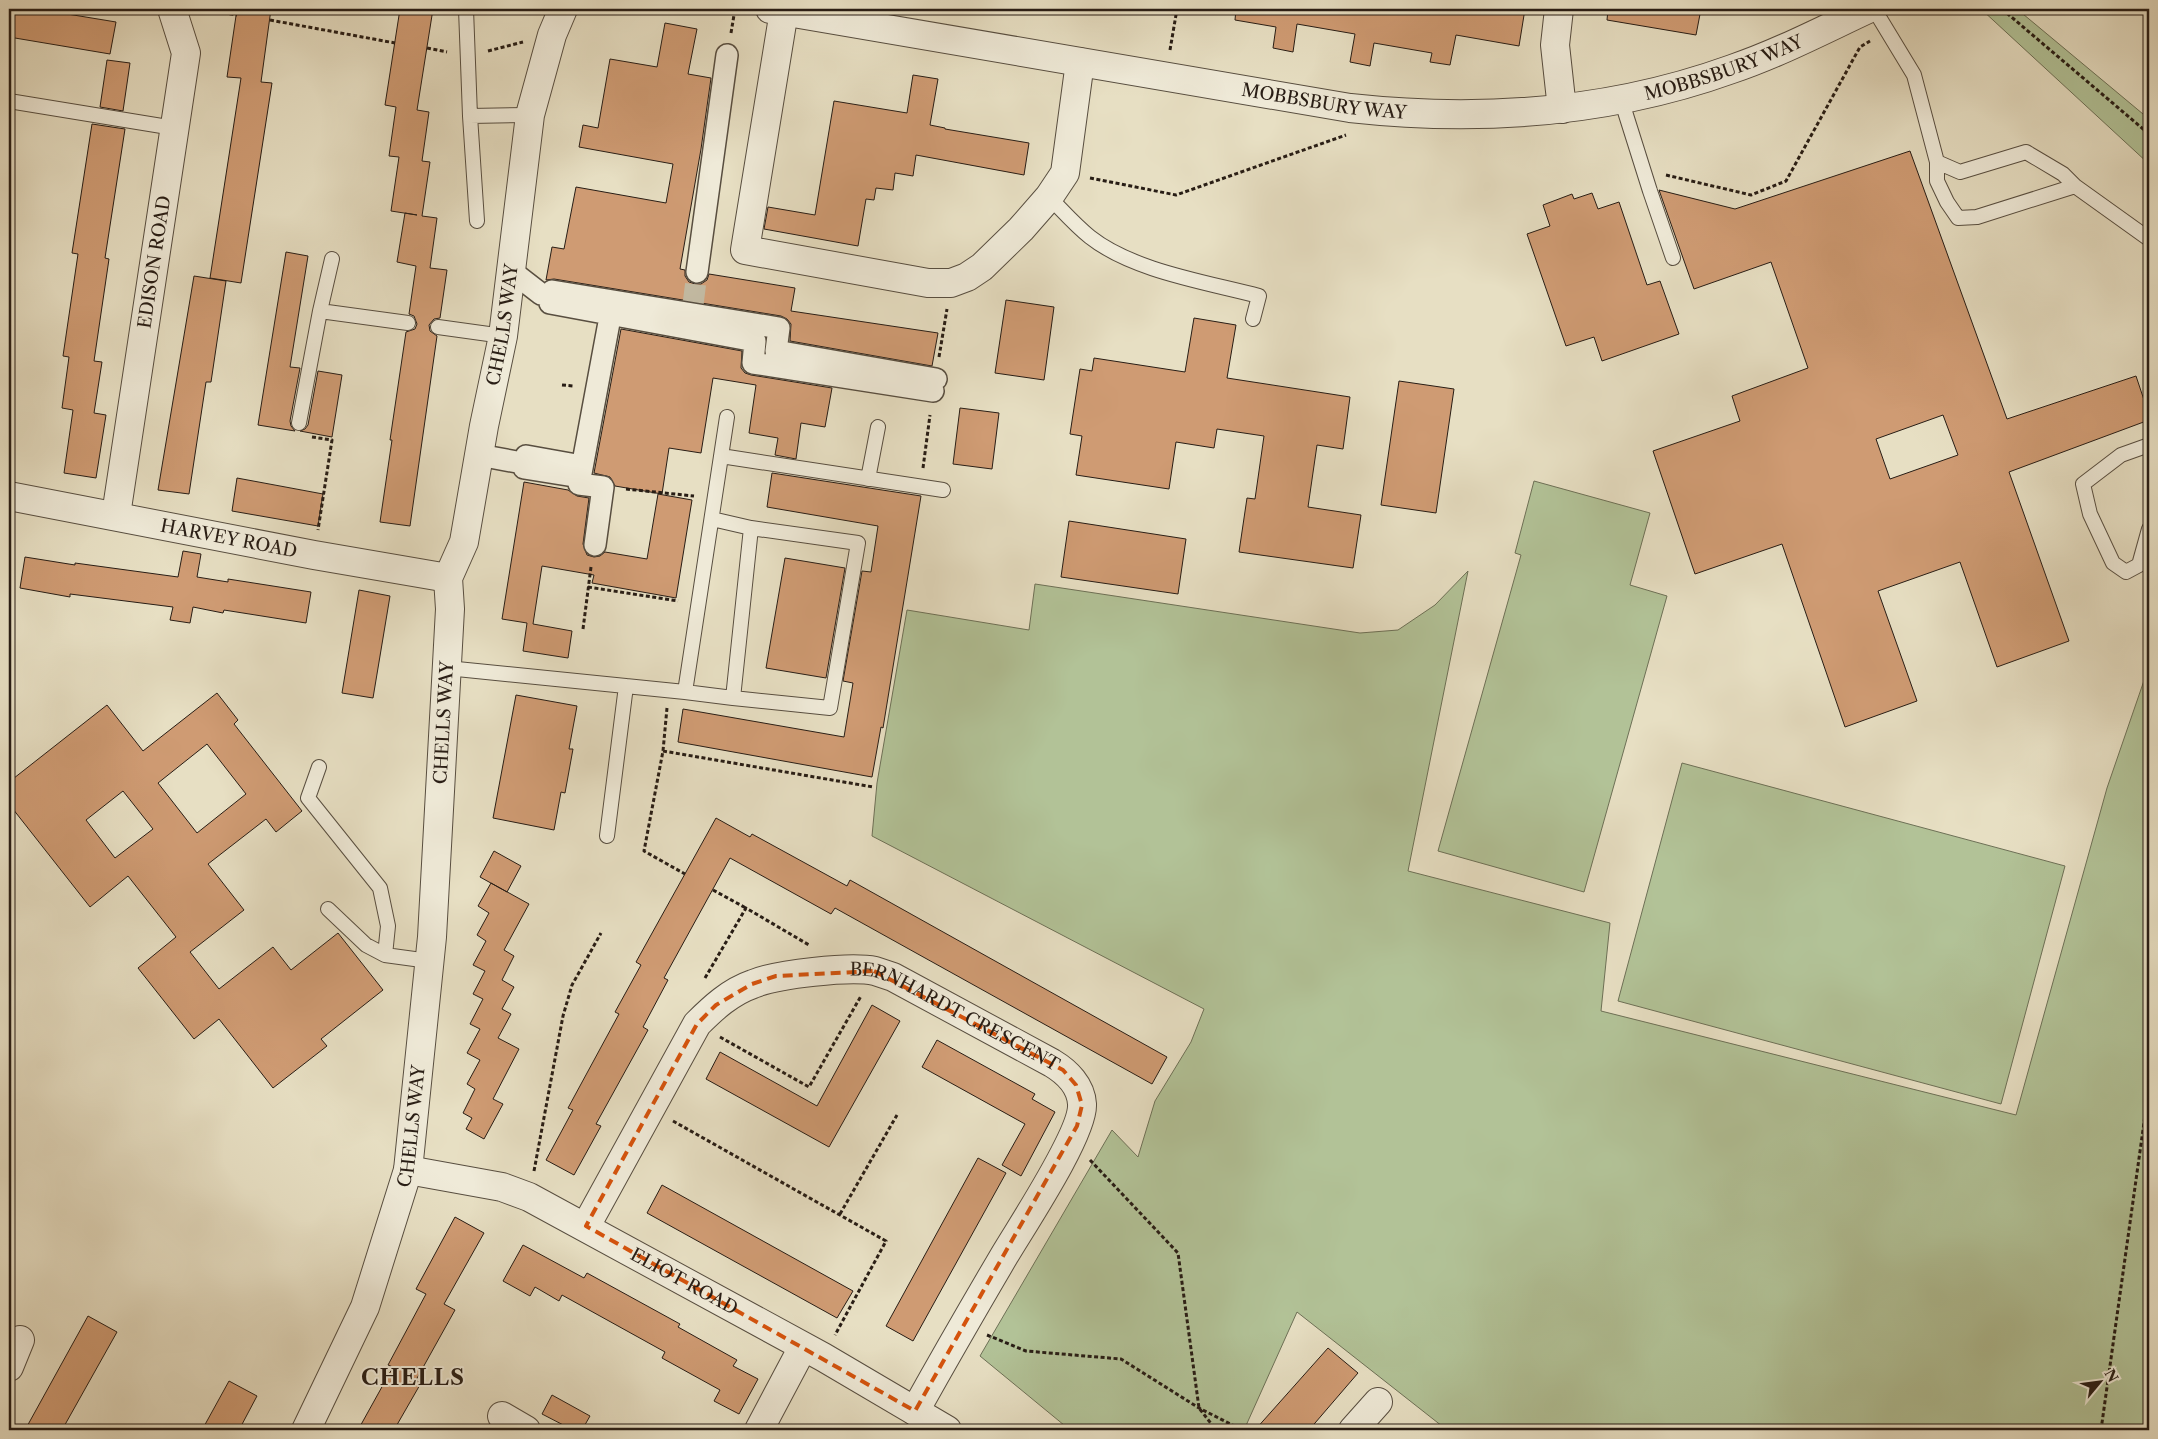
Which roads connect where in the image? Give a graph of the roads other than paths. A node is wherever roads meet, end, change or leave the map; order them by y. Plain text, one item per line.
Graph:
1 (172, 9) edge
2 (466, 9) edge
3 (563, 9) edge
4 (1559, 9) edge
5 (1868, 9) edge
6 (1874, 9) edge
7 (777, 10) edge
8 (842, 15) edge
9 (728, 55) dead end
10 (1080, 62) junction
11 (1621, 99) junction
12 (9, 102) edge
13 (1562, 109) junction
14 (530, 115) junction
15 (470, 116) junction
16 (174, 128) junction
17 (1937, 162) junction
18 (2075, 186) junction
19 (1048, 197) junction
20 (477, 220) dead end
21 (2149, 239) edge
22 (1673, 258) dead end
23 (332, 259) dead end
24 (510, 270) junction
25 (697, 272) tunnel mouth
26 (541, 294) dead end
27 (612, 307) junction
28 (320, 311) junction
29 (1253, 319) dead end
30 (408, 323) dead end
31 (438, 327) dead end
32 (756, 332) junction
33 (503, 336) junction
34 (934, 385) dead end
35 (727, 417) dead end
36 (299, 423) road end
37 (878, 428) dead end
38 (2149, 444) edge
39 (479, 455) junction
40 (721, 456) junction
41 (517, 462) dead end
42 (868, 480) junction
43 (943, 490) dead end
44 (9, 496) edge
45 (116, 515) junction
46 (712, 519) junction
47 (752, 528) junction
48 (2149, 529) edge
49 (595, 545) road end
50 (448, 578) junction
51 (446, 668) junction
52 (626, 686) junction
53 (685, 692) junction
54 (733, 698) junction
55 (319, 767) dead end
56 (607, 836) dead end
57 (328, 909) dead end
58 (385, 956) junction
59 (430, 961) junction
60 (408, 1170) junction
61 (586, 1226) junction
62 (20, 1340) dead end
63 (813, 1352) junction
64 (9, 1367) edge
65 (1378, 1402) dead end
66 (915, 1411) junction
67 (502, 1416) dead end
68 (306, 1430) edge
69 (526, 1430) edge
70 (759, 1430) edge
71 (947, 1430) edge
72 (1354, 1430) edge

1 - 16 street, EDISON ROAD
2 - 15 lane
3 - 14 street, CHELLS WAY
4 - 13 street
5 - 11 street, MOBBSBURY WAY
6 - 17 lane
7 - 8 street, MOBBSBURY WAY
7 - 19 street
8 - 10 street, MOBBSBURY WAY
9 - 25 street
10 - 13 street, MOBBSBURY WAY
10 - 19 street
11 - 13 street, MOBBSBURY WAY
11 - 22 lane
12 - 16 lane
14 - 15 lane
14 - 24 street, CHELLS WAY
15 - 20 lane
16 - 45 street, EDISON ROAD
17 - 18 lane
17 - 18 lane
18 - 21 lane
19 - 29 lane
23 - 28 lane
24 - 26 street
24 - 33 street, CHELLS WAY
27 - 32 street
27 - 32 street
27 - 49 street
28 - 30 lane
28 - 36 lane
31 - 33 lane
32 - 34 street
33 - 39 street, CHELLS WAY
35 - 40 lane
37 - 42 lane
38 - 48 lane
39 - 41 street
39 - 50 street, CHELLS WAY
40 - 42 lane
40 - 46 lane
42 - 43 lane
44 - 45 street, HARVEY ROAD
45 - 50 street, HARVEY ROAD
46 - 47 lane
46 - 53 lane
47 - 54 lane
47 - 54 lane
50 - 51 street, CHELLS WAY
51 - 52 lane
51 - 59 street, CHELLS WAY
52 - 53 lane
52 - 56 lane
53 - 54 lane
55 - 58 lane
57 - 58 lane
58 - 59 lane
59 - 60 street, CHELLS WAY
60 - 61 street, ELIOT ROAD
60 - 68 street, CHELLS WAY
61 - 63 street, ELIOT ROAD
61 - 66 street, BERNHARDT CRESCENT
62 - 64 street
63 - 66 street, ELIOT ROAD
63 - 70 street
65 - 72 street
66 - 71 street, ELIOT ROAD
67 - 69 street

